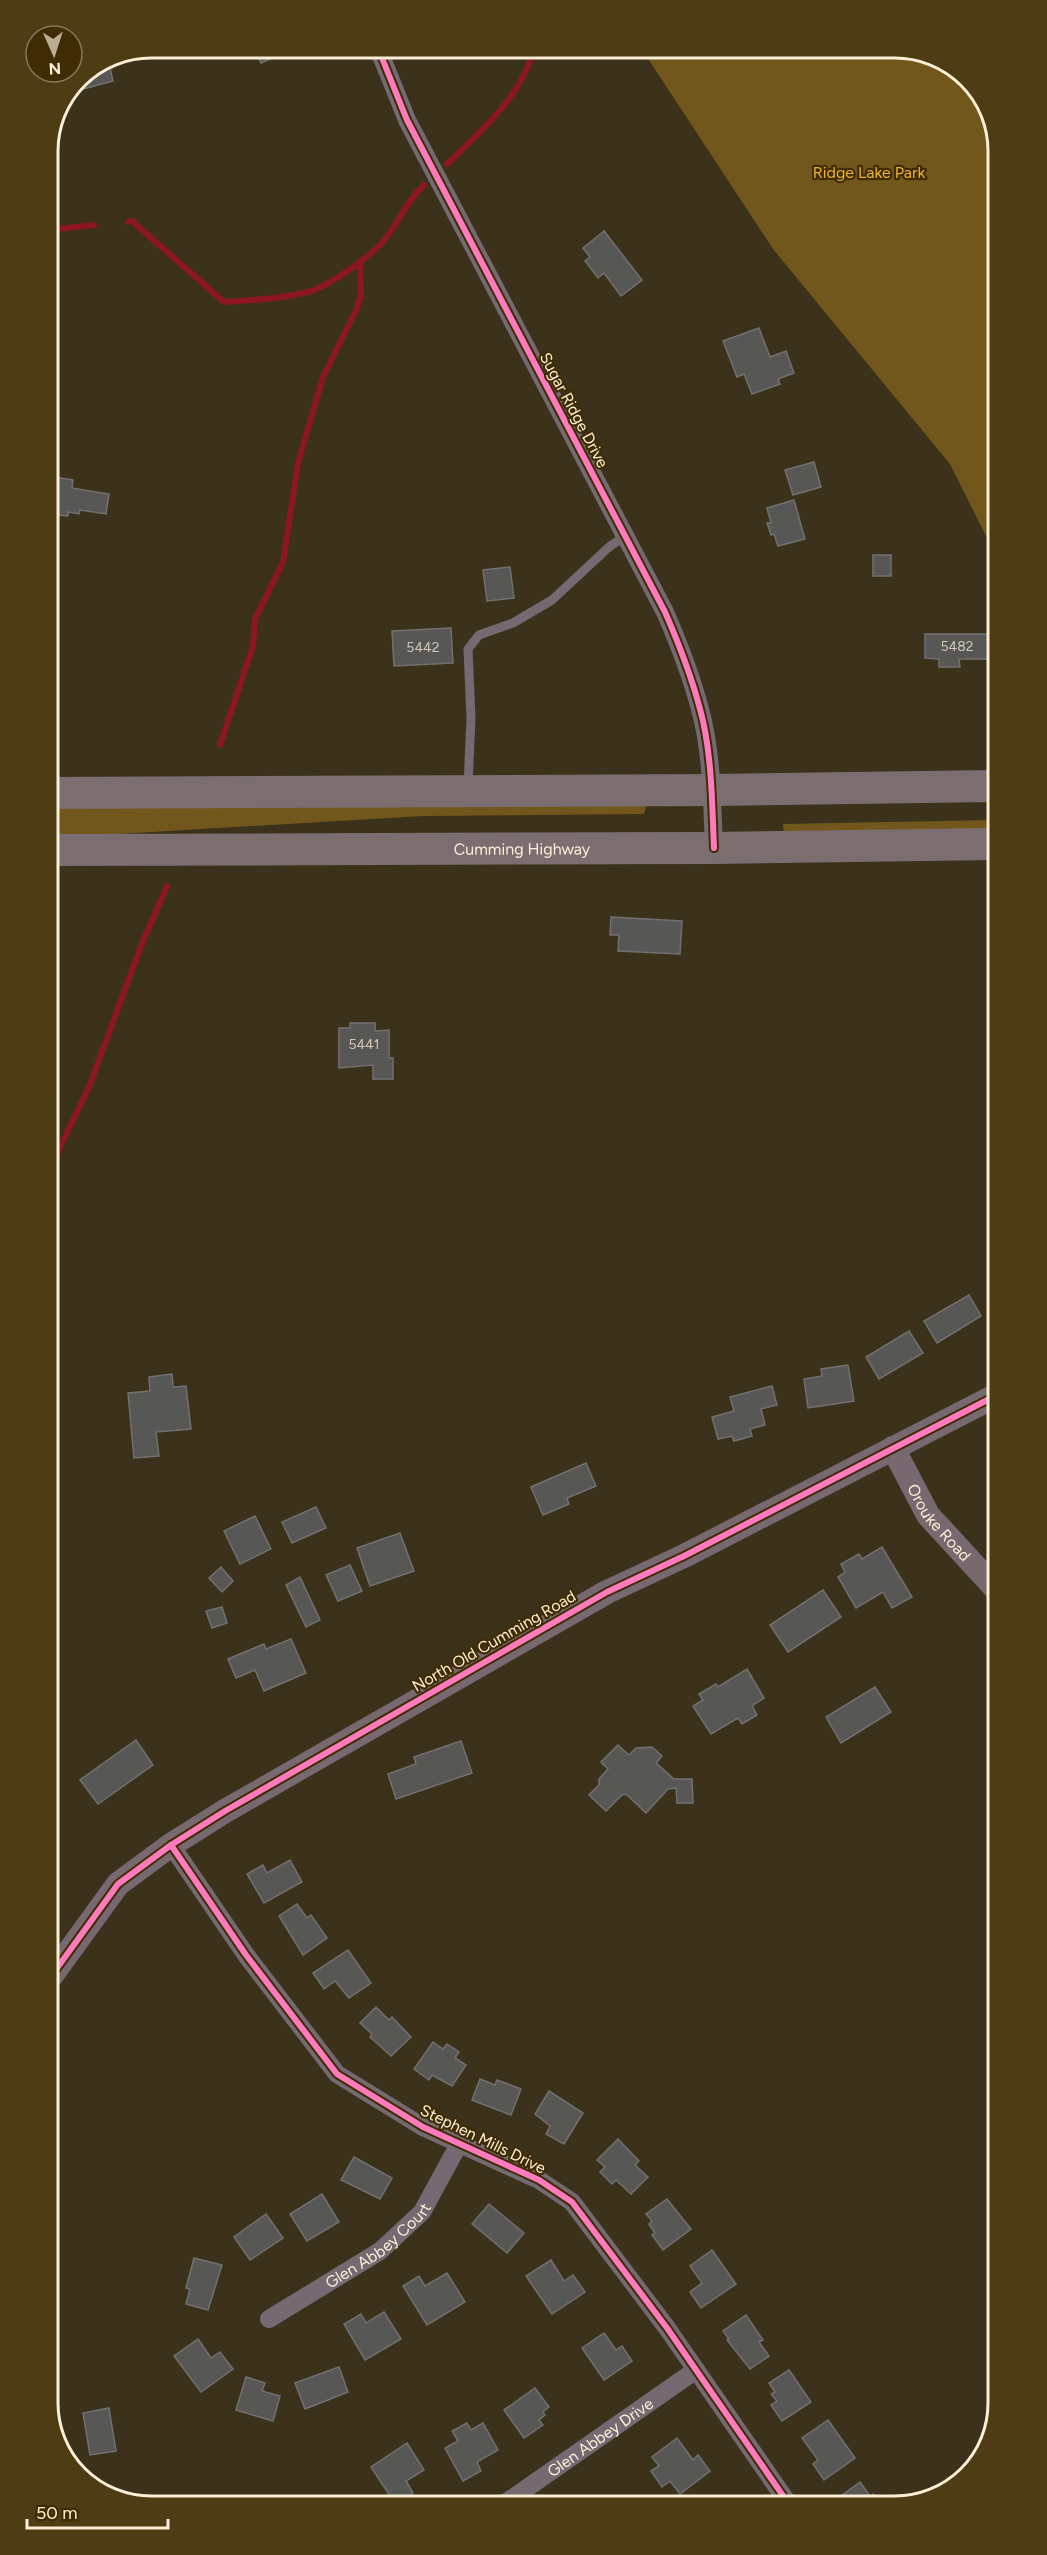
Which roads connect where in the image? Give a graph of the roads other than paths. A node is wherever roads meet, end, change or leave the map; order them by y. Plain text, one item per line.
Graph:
1 (382, 58) edge
2 (626, 536) junction
3 (988, 786) edge
4 (712, 790) junction
5 (468, 792) junction
6 (59, 793) edge
7 (988, 844) edge
8 (714, 848) junction
9 (59, 850) edge
10 (988, 1400) edge
11 (893, 1448) junction
12 (988, 1580) edge
13 (171, 1845) junction
14 (58, 1966) edge
15 (459, 2144) junction
16 (268, 2319) dead end
17 (696, 2370) junction
18 (515, 2496) edge
19 (783, 2496) edge

1 - 2 street, Sugar Ridge Drive
2 - 4 street, Sugar Ridge Drive
2 - 5 lane
3 - 4 highway
4 - 5 highway
4 - 8 street, Sugar Ridge Drive
5 - 6 highway
7 - 8 highway, Cumming Highway
8 - 9 highway, Cumming Highway
10 - 11 street, North Old Cumming Road
11 - 12 street, Orouke Road
11 - 13 street, North Old Cumming Road
13 - 14 street, North Old Cumming Road
13 - 15 street, Stephen Mills Drive
15 - 16 street, Glen Abbey Court
15 - 17 street, Stephen Mills Drive
17 - 18 street, Glen Abbey Drive
17 - 19 street, Stephen Mills Drive

